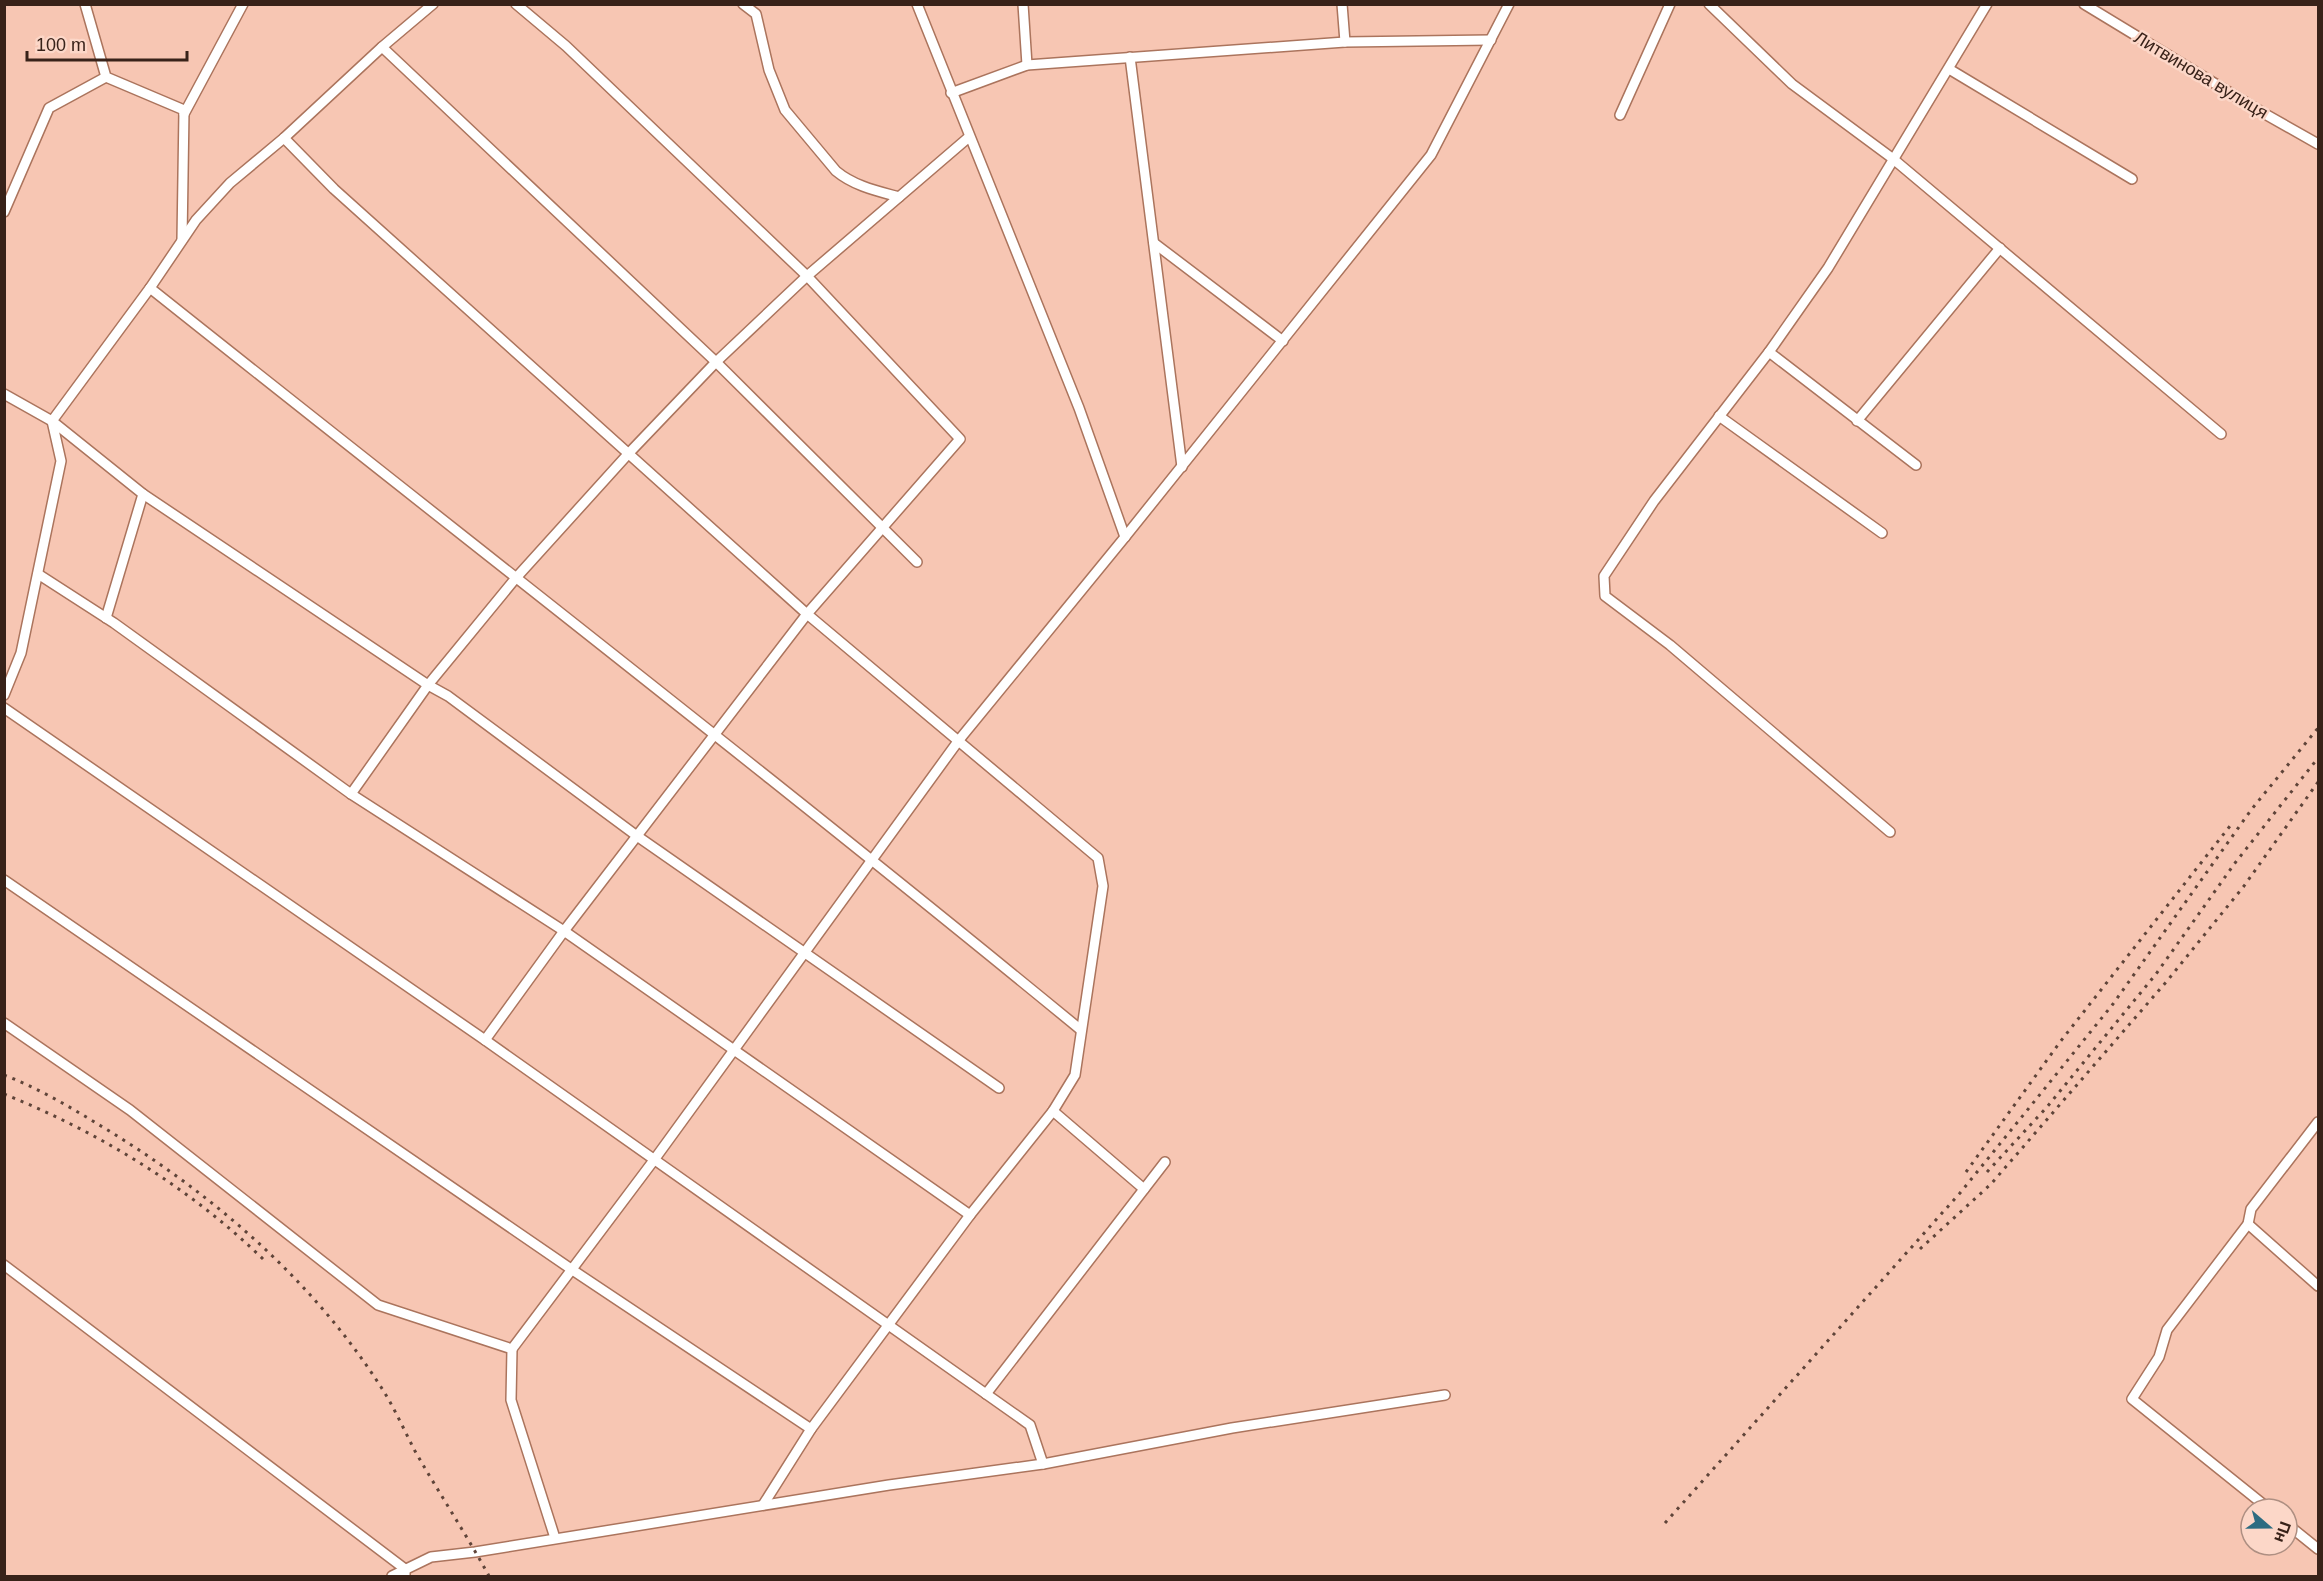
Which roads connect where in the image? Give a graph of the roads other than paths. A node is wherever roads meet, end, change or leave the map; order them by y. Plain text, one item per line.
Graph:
1 (85, 4) edge
2 (243, 4) edge
3 (433, 4) edge
4 (516, 4) edge
5 (743, 4) edge
6 (917, 4) edge
7 (1023, 4) edge
8 (1342, 4) edge
9 (1509, 4) edge
10 (1670, 4) edge
11 (1709, 4) edge
12 (1987, 4) edge
13 (2084, 4) edge
14 (1491, 40) junction
15 (1345, 42) junction
16 (382, 48) junction
17 (1130, 57) junction
18 (1027, 65) junction
19 (1948, 69) junction
20 (106, 77) junction
21 (951, 93) junction
22 (184, 114) junction
23 (1620, 115) dead end
24 (969, 137) junction
25 (284, 138) junction
26 (2319, 144) edge
27 (1892, 158) junction
28 (2132, 179) dead end
29 (899, 197) junction
30 (4, 212) edge
31 (182, 240) junction
32 (1154, 243) junction
33 (2000, 248) junction
34 (807, 276) junction
35 (150, 288) junction
36 (1283, 341) junction
37 (1769, 352) junction
38 (716, 362) junction
39 (4, 394) edge
40 (1719, 416) junction
41 (52, 421) junction
42 (1857, 421) junction
43 (2221, 434) dead end
44 (629, 453) junction
45 (1916, 465) dead end
46 (1182, 467) junction
47 (143, 494) junction
48 (882, 528) junction
49 (1882, 532) dead end
50 (1125, 537) junction
51 (917, 562) dead end
52 (38, 574) junction
53 (515, 579) junction
54 (807, 614) junction
55 (106, 618) junction
56 (428, 685) junction
57 (4, 694) edge
58 (4, 708) edge
59 (716, 735) junction
60 (959, 740) junction
61 (351, 794) junction
62 (1890, 832) dead end
63 (637, 836) junction
64 (873, 859) junction
65 (4, 880) edge
66 (564, 931) junction
67 (806, 952) junction
68 (4, 1023) edge
69 (1081, 1030) junction
70 (485, 1040) junction
71 (734, 1048) junction
72 (999, 1088) dead end
73 (1053, 1111) junction
74 (2319, 1122) edge
75 (654, 1160) junction
76 (1165, 1162) dead end
77 (1144, 1189) junction
78 (970, 1215) junction
79 (2248, 1224) junction
80 (4, 1265) edge
81 (571, 1269) junction
82 (2319, 1286) edge
83 (889, 1325) junction
84 (512, 1349) junction
85 (986, 1394) junction
86 (1444, 1395) dead end
87 (811, 1429) junction
88 (1043, 1464) junction
89 (2254, 1497) edge
90 (762, 1505) junction
91 (2299, 1533) edge
92 (555, 1538) junction
93 (2319, 1549) edge
94 (406, 1574) edge
95 (392, 1576) edge

1 - 20 street
2 - 22 street
3 - 16 street
4 - 34 street
5 - 29 street
6 - 21 street
7 - 18 street
8 - 15 street
9 - 14 street
10 - 23 street
11 - 27 street
12 - 19 street
13 - 26 street, Литвинова вулиця
14 - 15 street
14 - 36 street
15 - 17 street
16 - 25 street
16 - 38 street
17 - 18 street
17 - 32 street
18 - 21 street
19 - 27 street
19 - 28 street
20 - 22 street
20 - 30 street
21 - 24 street
22 - 31 street
24 - 29 street
24 - 50 street
25 - 31 street
25 - 44 street
27 - 33 street
27 - 37 street
29 - 34 street
31 - 35 street
32 - 36 street
32 - 46 street
33 - 42 street
33 - 43 street
34 - 38 street
34 - 48 street
35 - 41 street
35 - 53 street
36 - 46 street
37 - 40 street
37 - 42 street
38 - 44 street
38 - 48 street
39 - 41 street
40 - 49 street
40 - 62 street
41 - 47 street
41 - 52 street
42 - 45 street
44 - 53 street
44 - 54 street
46 - 50 street
47 - 55 street
47 - 56 street
48 - 51 street
48 - 54 street
50 - 60 street
52 - 55 street
52 - 57 street
53 - 56 street
53 - 59 street
54 - 59 street
54 - 60 street
55 - 61 street
56 - 61 street
56 - 63 street
58 - 70 street
59 - 63 street
59 - 64 street
60 - 64 street
60 - 69 street
61 - 66 street
63 - 66 street
63 - 67 street
64 - 67 street
64 - 69 street
65 - 81 street
66 - 70 street
66 - 71 street
67 - 71 street
67 - 72 street
68 - 84 street
69 - 73 street
70 - 75 street
71 - 75 street
71 - 78 street
73 - 77 street
73 - 78 street
74 - 79 street
75 - 81 street
75 - 83 street
76 - 77 street
77 - 85 street
78 - 83 street
79 - 82 street
79 - 89 street
80 - 94 street
81 - 84 street
81 - 87 street
83 - 85 street
83 - 87 street
84 - 92 street
85 - 88 street
86 - 88 street
87 - 90 street
88 - 90 street
90 - 92 street
91 - 93 street
92 - 94 street
94 - 95 street

